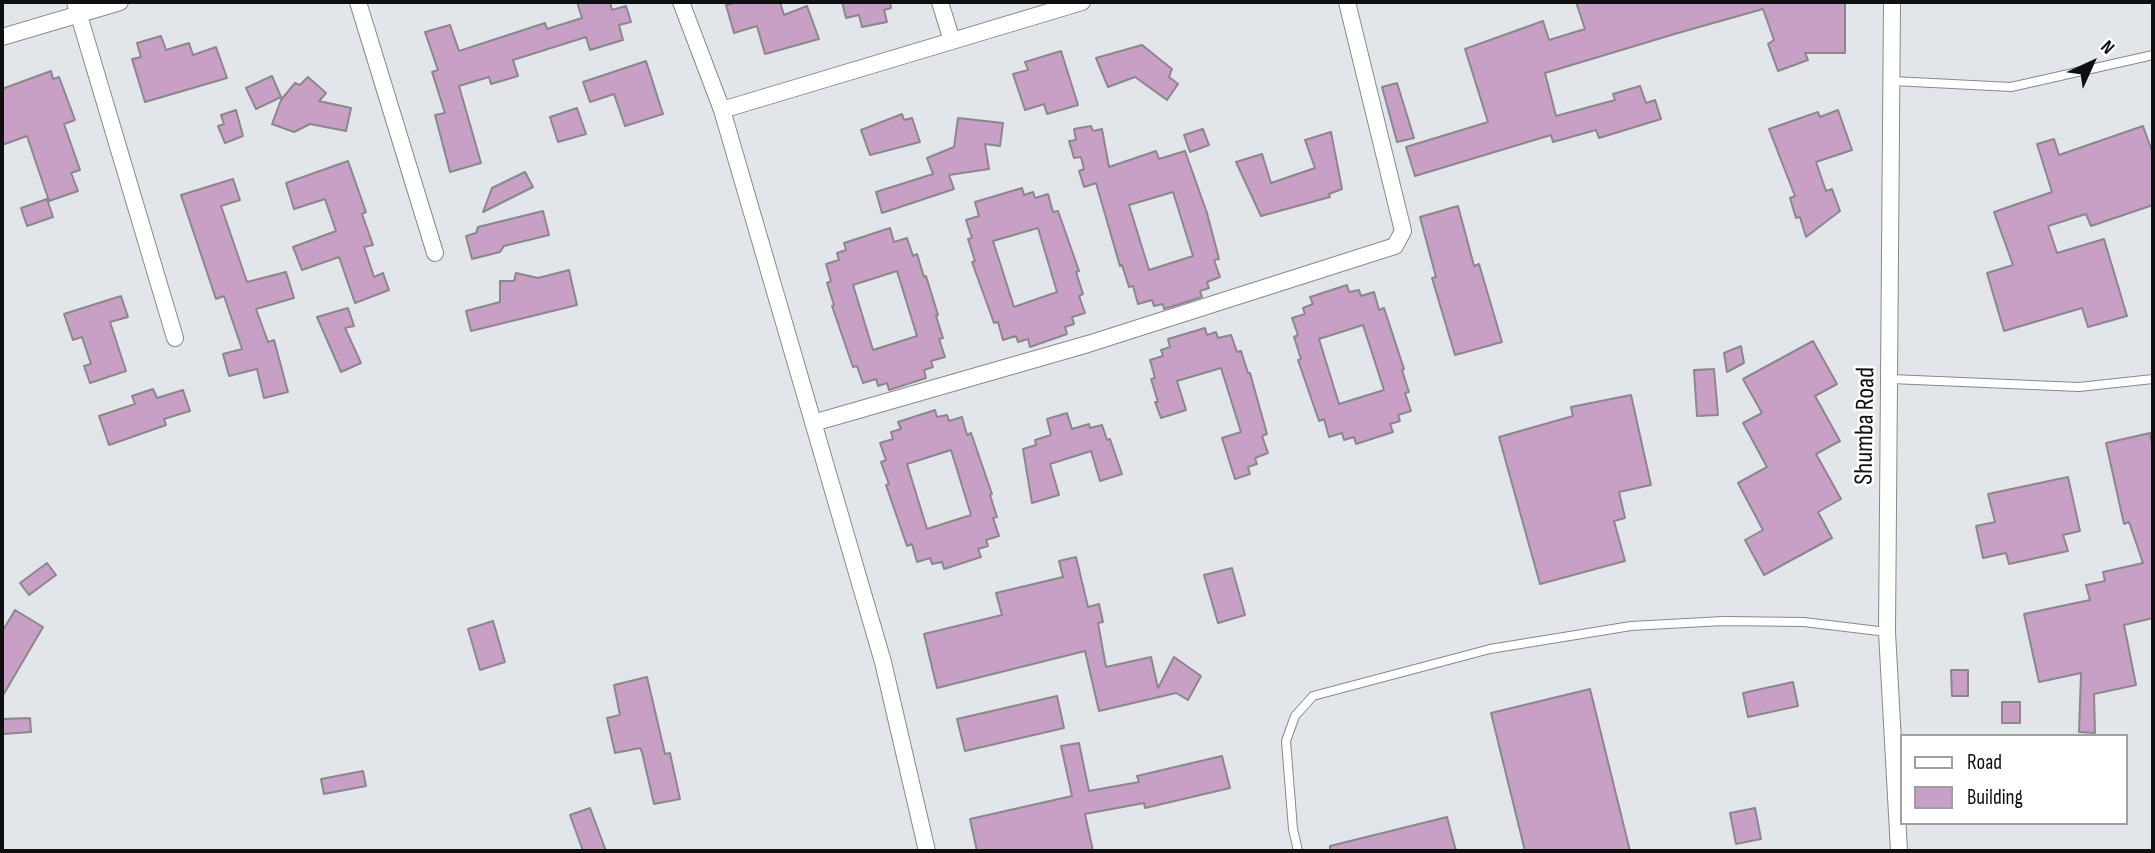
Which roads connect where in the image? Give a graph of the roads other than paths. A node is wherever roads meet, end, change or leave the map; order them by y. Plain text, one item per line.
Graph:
1 (120, 2) edge
2 (358, 2) edge
3 (681, 2) edge
4 (940, 2) edge
5 (1082, 2) edge
6 (1347, 2) edge
7 (1892, 2) edge
8 (77, 8) edge
9 (2, 37) edge
10 (952, 41) junction
11 (2153, 55) edge
12 (1893, 81) junction
13 (722, 110) junction
14 (435, 253) dead end
15 (175, 338) dead end
16 (1891, 379) junction
17 (2153, 380) edge
18 (813, 423) junction
19 (1887, 632) junction
20 (928, 851) edge
21 (1298, 851) edge
22 (1899, 851) edge

1 - 8 street
2 - 14 street
3 - 13 street
4 - 10 street
5 - 10 street
6 - 18 street
7 - 12 street, Shumba Road
8 - 9 street
8 - 15 street
10 - 13 street
11 - 12 lane
12 - 16 street, Shumba Road
13 - 18 street
16 - 17 lane
16 - 19 street, Shumba Road
18 - 20 street
19 - 21 lane
19 - 22 street, Shumba Road

